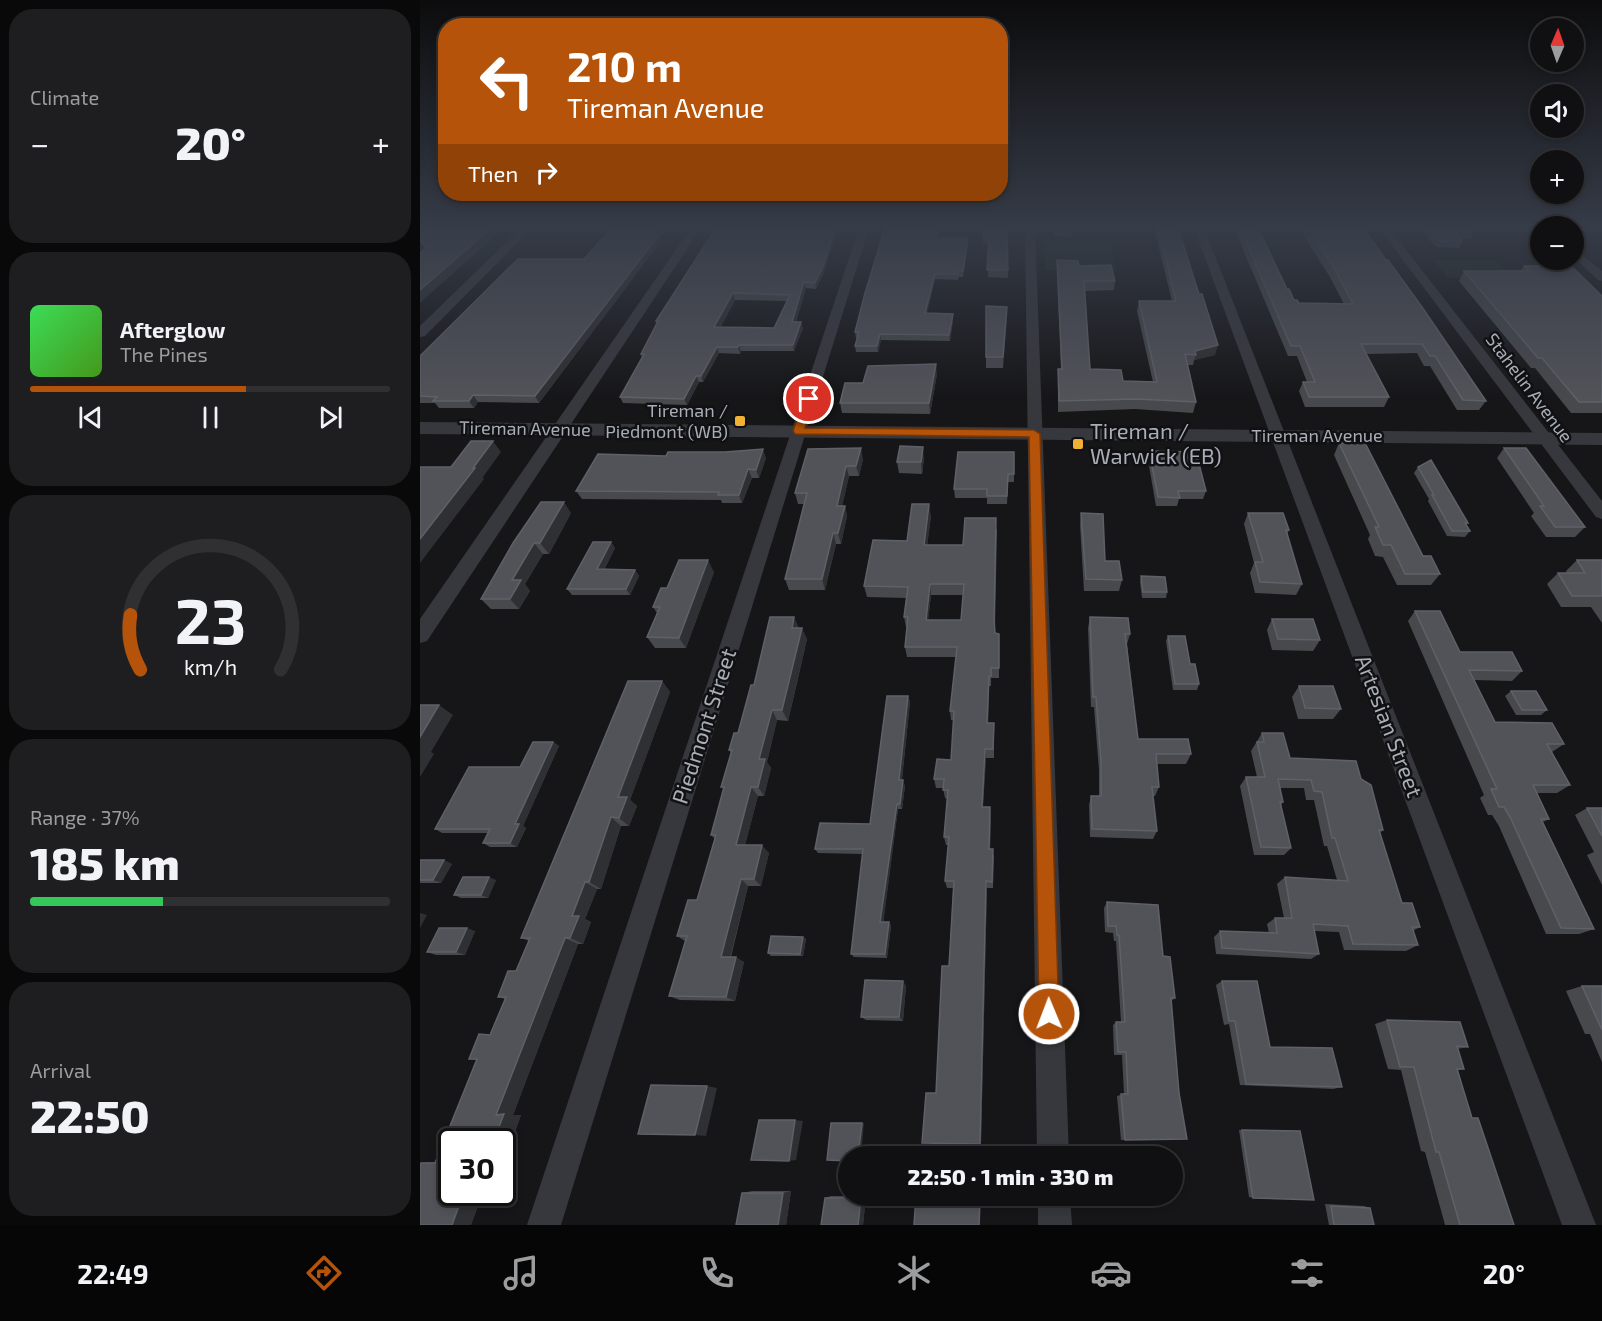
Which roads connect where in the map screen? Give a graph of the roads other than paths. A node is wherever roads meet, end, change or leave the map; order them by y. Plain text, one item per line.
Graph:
1 (469, 285) edge
2 (657, 285) edge
3 (845, 285) edge
4 (1031, 285) edge
5 (1221, 285) edge
6 (1428, 285) edge
7 (420, 333) edge
8 (420, 428) edge
9 (560, 429) junction
10 (798, 431) junction
11 (1034, 434) junction
12 (1278, 436) junction
13 (1545, 438) junction
14 (1602, 439) edge
15 (1602, 513) edge
16 (420, 635) edge
17 (1053, 1146) edge
18 (1054, 1206) edge
19 (544, 1225) edge
20 (1055, 1225) edge
21 (1579, 1225) edge

1 - 7 street
2 - 9 street
3 - 10 street, Piedmont Street
4 - 11 street
5 - 12 street, Artesian Street
6 - 13 street, Stahelin Avenue
8 - 9 street, Tireman Avenue
9 - 10 street, Tireman Avenue
9 - 16 street
10 - 11 street, Tireman Avenue
10 - 19 street, Piedmont Street
11 - 12 street, Tireman Avenue
11 - 17 street
12 - 13 street, Tireman Avenue
12 - 21 street, Artesian Street
13 - 14 street, Tireman Avenue
13 - 15 street, Stahelin Avenue
18 - 20 street

